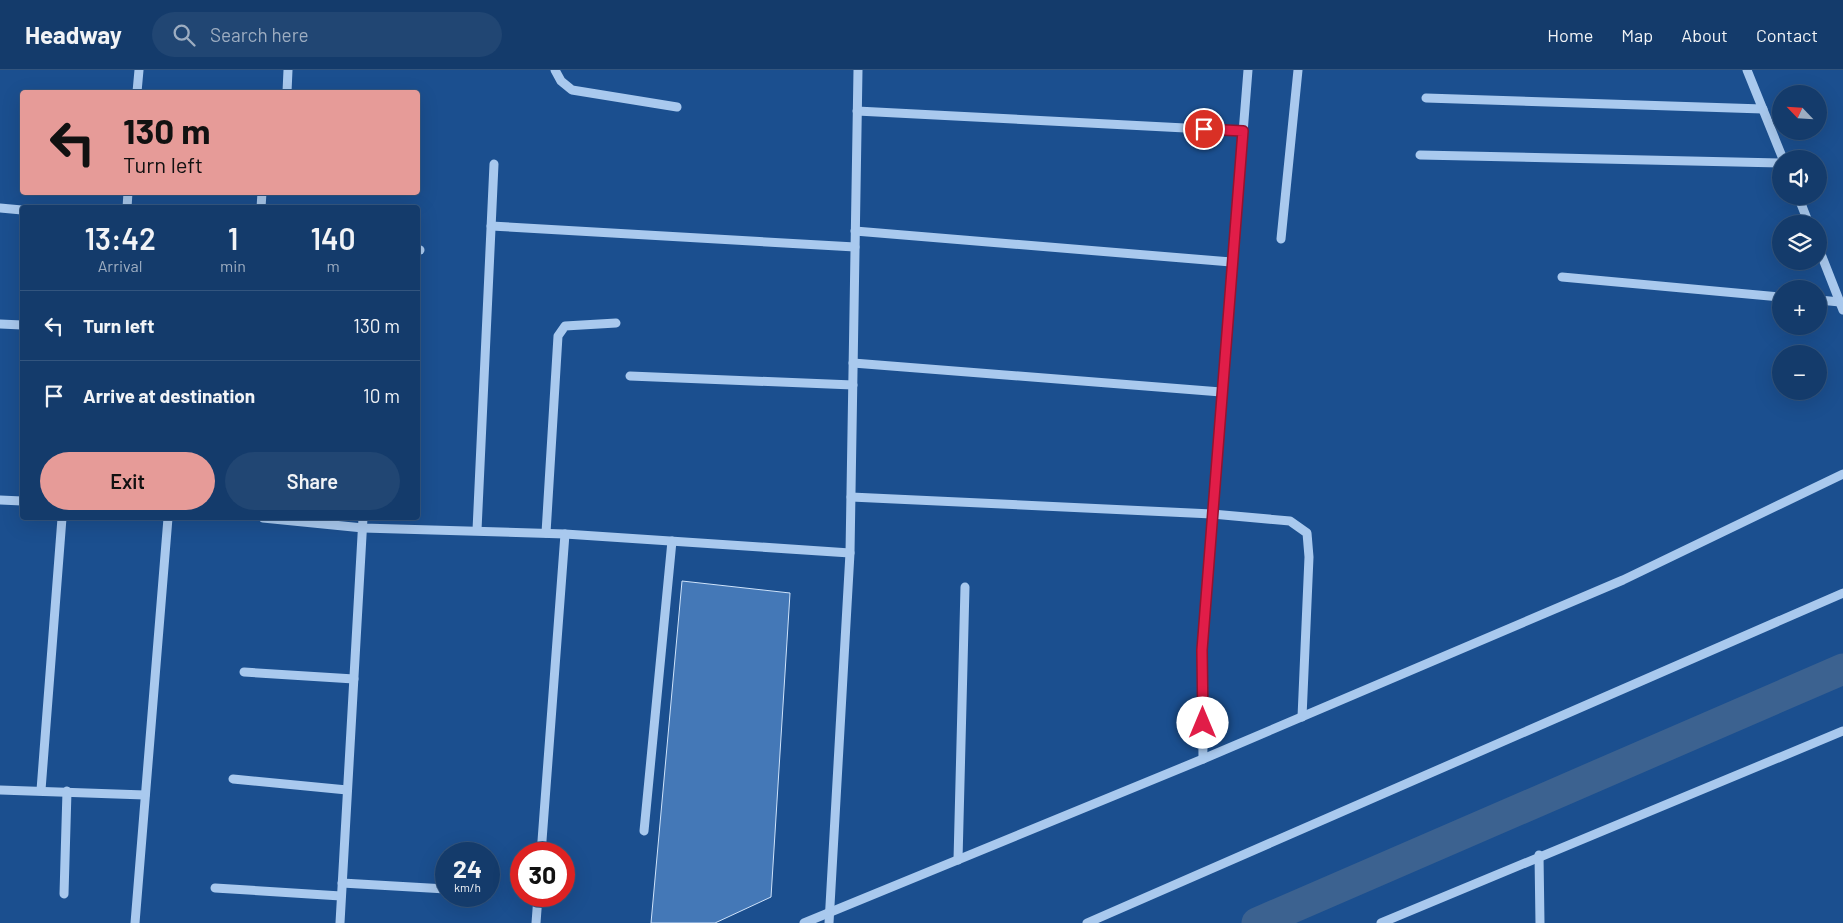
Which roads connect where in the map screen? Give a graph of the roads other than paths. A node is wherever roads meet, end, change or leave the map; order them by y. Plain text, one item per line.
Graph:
1 (139, 70) edge
2 (288, 70) edge
3 (555, 70) edge
4 (858, 70) edge
5 (1248, 70) edge
6 (1298, 70) edge
7 (1747, 70) edge
8 (137, 90) edge
9 (287, 90) edge
10 (1426, 98) dead end
11 (677, 107) dead end
12 (1762, 108) junction
13 (857, 111) junction
14 (1243, 131) junction
15 (1779, 150) edge
16 (1420, 155) dead end
17 (1772, 163) edge
18 (494, 164) dead end
19 (0, 208) edge
20 (20, 210) edge
21 (491, 226) junction
22 (855, 231) junction
23 (1281, 239) dead end
24 (855, 247) junction
25 (1231, 262) junction
26 (1827, 270) edge
27 (1562, 277) dead end
28 (1772, 296) edge
29 (1827, 302) edge
30 (1841, 306) edge
31 (616, 323) dead end
32 (0, 324) edge
33 (20, 325) edge
34 (853, 363) junction
35 (630, 376) dead end
36 (852, 385) junction
37 (1221, 392) junction
38 (1843, 474) edge
39 (851, 497) junction
40 (0, 500) edge
41 (20, 501) edge
42 (1212, 514) junction
43 (62, 520) edge
44 (168, 520) edge
45 (283, 520) edge
46 (363, 520) edge
47 (363, 528) junction
48 (477, 530) junction
49 (546, 533) junction
50 (565, 534) junction
51 (672, 541) junction
52 (850, 553) junction
53 (965, 587) dead end
54 (1843, 593) edge
55 (244, 672) dead end
56 (354, 679) junction
57 (1302, 717) junction
58 (1843, 731) edge
59 (1203, 759) junction
60 (233, 779) dead end
61 (0, 790) edge
62 (40, 790) junction
63 (347, 790) junction
64 (67, 791) junction
65 (145, 795) junction
66 (644, 831) dead end
67 (542, 842) edge
68 (1539, 855) junction
69 (958, 860) junction
70 (342, 883) junction
71 (215, 888) dead end
72 (435, 888) edge
73 (64, 894) dead end
74 (341, 896) junction
75 (537, 907) edge
76 (829, 913) junction
77 (1395, 920) edge
78 (135, 923) edge
79 (340, 923) edge
80 (536, 923) edge
81 (804, 923) edge
82 (829, 923) edge
83 (1087, 923) edge
84 (1381, 923) edge
85 (1540, 923) edge

1 - 8 street
2 - 9 street
3 - 11 street
4 - 13 street
5 - 14 street
6 - 23 street
7 - 12 street
10 - 12 street
12 - 15 street
13 - 14 street
13 - 22 street
14 - 25 street
16 - 17 street
18 - 21 street
19 - 20 street
21 - 24 street
21 - 48 street
22 - 24 street
22 - 25 street
24 - 34 street
25 - 37 street
26 - 30 street
27 - 28 street
29 - 30 street
31 - 49 street
32 - 33 street
34 - 36 street
34 - 37 street
35 - 36 street
36 - 39 street
37 - 42 street
38 - 57 street
39 - 42 street
39 - 52 street
40 - 41 street
42 - 57 street
42 - 59 street
43 - 62 street
44 - 65 street
45 - 47 street
46 - 47 street
47 - 48 street
47 - 56 street
48 - 49 street
49 - 50 street
50 - 51 street
50 - 67 street
51 - 52 street
51 - 66 street
52 - 76 street
53 - 69 street
54 - 83 street
55 - 56 street
56 - 63 street
57 - 59 street
58 - 68 street
59 - 69 street
60 - 63 street
61 - 62 street
62 - 64 street
63 - 70 street
64 - 65 street
64 - 73 street
65 - 78 street
68 - 77 street
68 - 85 street
69 - 76 street
70 - 72 street
70 - 74 street
71 - 74 street
74 - 79 street
75 - 80 street
76 - 81 street
76 - 82 street
77 - 84 street

